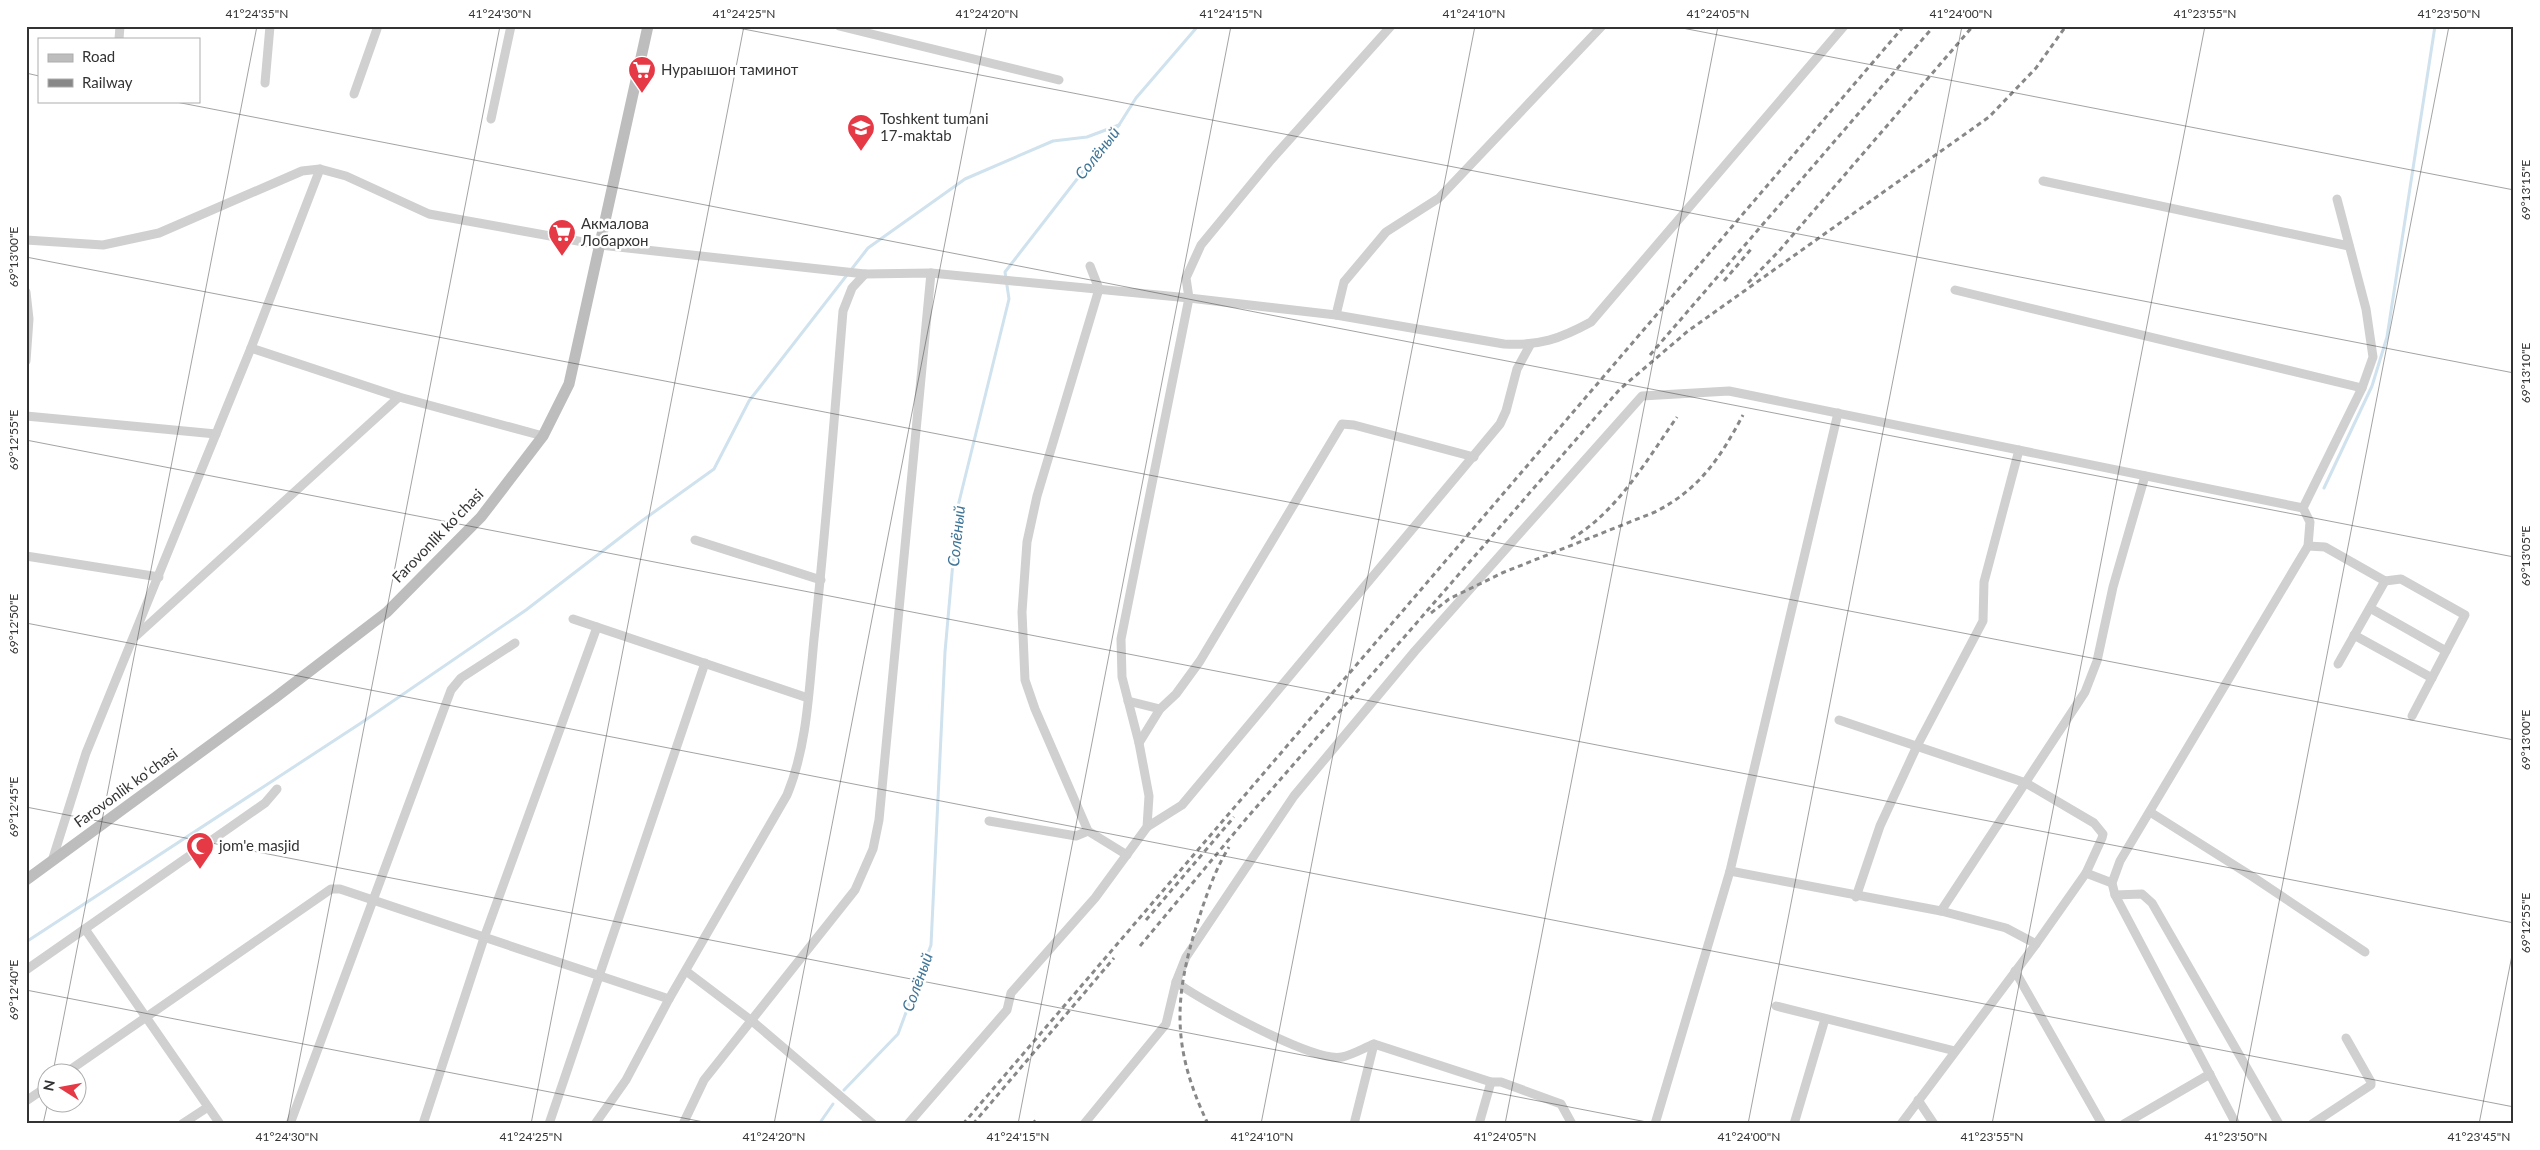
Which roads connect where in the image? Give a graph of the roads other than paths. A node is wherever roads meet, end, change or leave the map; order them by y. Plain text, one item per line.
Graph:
1 (270, 26) edge
2 (378, 26) edge
3 (511, 26) edge
4 (648, 26) edge
5 (838, 26) edge
6 (1392, 26) edge
7 (1602, 26) edge
8 (1844, 26) edge
9 (1059, 80) dead end
10 (265, 83) dead end
11 (354, 94) dead end
12 (491, 119) dead end
13 (320, 170) junction
14 (2043, 181) dead end
15 (2337, 199) dead end
16 (26, 240) edge
17 (600, 245) junction
18 (2349, 246) junction
19 (1090, 266) dead end
20 (931, 273) junction
21 (865, 274) junction
22 (1099, 289) junction
23 (1955, 290) dead end
24 (26, 292) edge
25 (1189, 298) junction
26 (1336, 315) junction
27 (1530, 345) junction
28 (252, 348) junction
29 (26, 361) edge
30 (2362, 388) junction
31 (399, 397) junction
32 (1838, 413) junction
33 (26, 416) edge
34 (216, 434) junction
35 (543, 436) junction
36 (2019, 450) junction
37 (1474, 456) junction
38 (2145, 476) junction
39 (2303, 508) junction
40 (695, 540) dead end
41 (2308, 546) junction
42 (26, 556) edge
43 (159, 577) junction
44 (821, 580) junction
45 (2385, 581) junction
46 (2370, 608) junction
47 (573, 620) dead end
48 (597, 627) junction
49 (2354, 635) junction
50 (134, 638) junction
51 (515, 643) dead end
52 (2446, 651) junction
53 (705, 663) junction
54 (2338, 664) dead end
55 (2432, 678) junction
56 (808, 698) junction
57 (1128, 701) junction
58 (1160, 709) junction
59 (2412, 716) dead end
60 (1840, 720) dead end
61 (1139, 743) junction
62 (1917, 746) junction
63 (2026, 783) junction
64 (277, 789) dead end
65 (2150, 812) junction
66 (989, 821) dead end
67 (1148, 827) junction
68 (1088, 831) junction
69 (1127, 855) junction
70 (52, 861) junction
71 (1730, 871) junction
72 (2086, 873) junction
73 (26, 880) edge
74 (2112, 883) junction
75 (2115, 895) junction
76 (1856, 896) junction
77 (372, 900) junction
78 (1941, 911) junction
79 (85, 929) junction
80 (484, 938) junction
81 (2036, 944) junction
82 (2365, 952) dead end
83 (26, 970) edge
84 (686, 971) junction
85 (2015, 971) junction
86 (598, 976) junction
87 (1176, 982) junction
88 (669, 999) junction
89 (1776, 1006) dead end
90 (146, 1017) junction
91 (1825, 1019) junction
92 (752, 1021) junction
93 (2346, 1038) dead end
94 (1374, 1044) junction
95 (1955, 1051) junction
96 (81, 1062) edge
97 (2210, 1074) junction
98 (1491, 1082) junction
99 (38, 1093) edge
100 (1918, 1100) junction
101 (26, 1101) edge
102 (208, 1107) junction
103 (182, 1124) edge
104 (220, 1124) edge
105 (290, 1124) edge
106 (423, 1124) edge
107 (548, 1124) edge
108 (594, 1124) edge
109 (683, 1124) edge
110 (873, 1124) edge
111 (908, 1124) edge
112 (1084, 1124) edge
113 (1354, 1124) edge
114 (1479, 1124) edge
115 (1572, 1124) edge
116 (1654, 1124) edge
117 (1794, 1124) edge
118 (1901, 1124) edge
119 (1934, 1124) edge
120 (2102, 1124) edge
121 (2124, 1124) edge
122 (2236, 1124) edge
123 (2279, 1124) edge
124 (2312, 1124) edge

1 - 10 street
2 - 11 street
3 - 12 street
4 - 17 street, Farovonlik koʻchasi
5 - 9 street
6 - 25 street
7 - 26 street
8 - 27 street
13 - 16 street
13 - 17 street
13 - 28 street
14 - 18 street
15 - 18 street
17 - 21 street
17 - 35 street, Farovonlik koʻchasi
18 - 30 street
19 - 22 street
20 - 21 street
20 - 22 street
20 - 92 street
21 - 44 street
22 - 25 street
22 - 68 street
23 - 30 street
24 - 29 street
25 - 26 street
25 - 57 street
26 - 27 street
27 - 37 street
28 - 31 street
28 - 34 street
30 - 39 street
31 - 35 street
31 - 50 street
32 - 36 street
32 - 71 street
32 - 87 street
33 - 34 street
34 - 43 street
35 - 70 street, Farovonlik koʻchasi
36 - 38 street
36 - 62 street
37 - 58 street
37 - 67 street
38 - 39 street
38 - 63 street
39 - 41 street
40 - 44 street
41 - 45 street
41 - 65 street
42 - 43 street
43 - 50 street
44 - 56 street
45 - 46 street
45 - 52 street
46 - 49 street
46 - 52 street
47 - 48 street
48 - 53 street
48 - 80 street
49 - 54 street
49 - 55 street
50 - 70 street
51 - 77 street
52 - 55 street
53 - 56 street
53 - 86 street
55 - 59 street
56 - 84 street
57 - 58 street
57 - 61 street
58 - 61 street
60 - 62 street
61 - 67 street
62 - 63 street
62 - 76 street
63 - 72 street
63 - 78 street
64 - 79 street
65 - 74 street
65 - 82 street
66 - 68 street
67 - 69 street
68 - 69 street
69 - 111 street
70 - 73 street, Farovonlik koʻchasi
71 - 76 street
71 - 116 street
72 - 74 street
72 - 81 street
74 - 75 street
75 - 97 street
75 - 123 street
76 - 78 street
77 - 80 street
77 - 90 street
77 - 105 street
78 - 81 street
79 - 83 street
79 - 90 street
80 - 86 street
80 - 106 street
81 - 85 street
84 - 88 street
84 - 92 street
85 - 95 street
85 - 120 street
86 - 88 street
86 - 107 street
87 - 94 street
87 - 112 street
88 - 108 street
89 - 91 street
90 - 96 street
90 - 102 street
91 - 95 street
91 - 117 street
92 - 109 street
92 - 110 street
93 - 124 street
94 - 98 street
94 - 113 street
95 - 100 street
97 - 121 street
97 - 122 street
98 - 114 street
98 - 115 street
99 - 101 street
100 - 118 street
100 - 119 street
102 - 103 street
102 - 104 street

